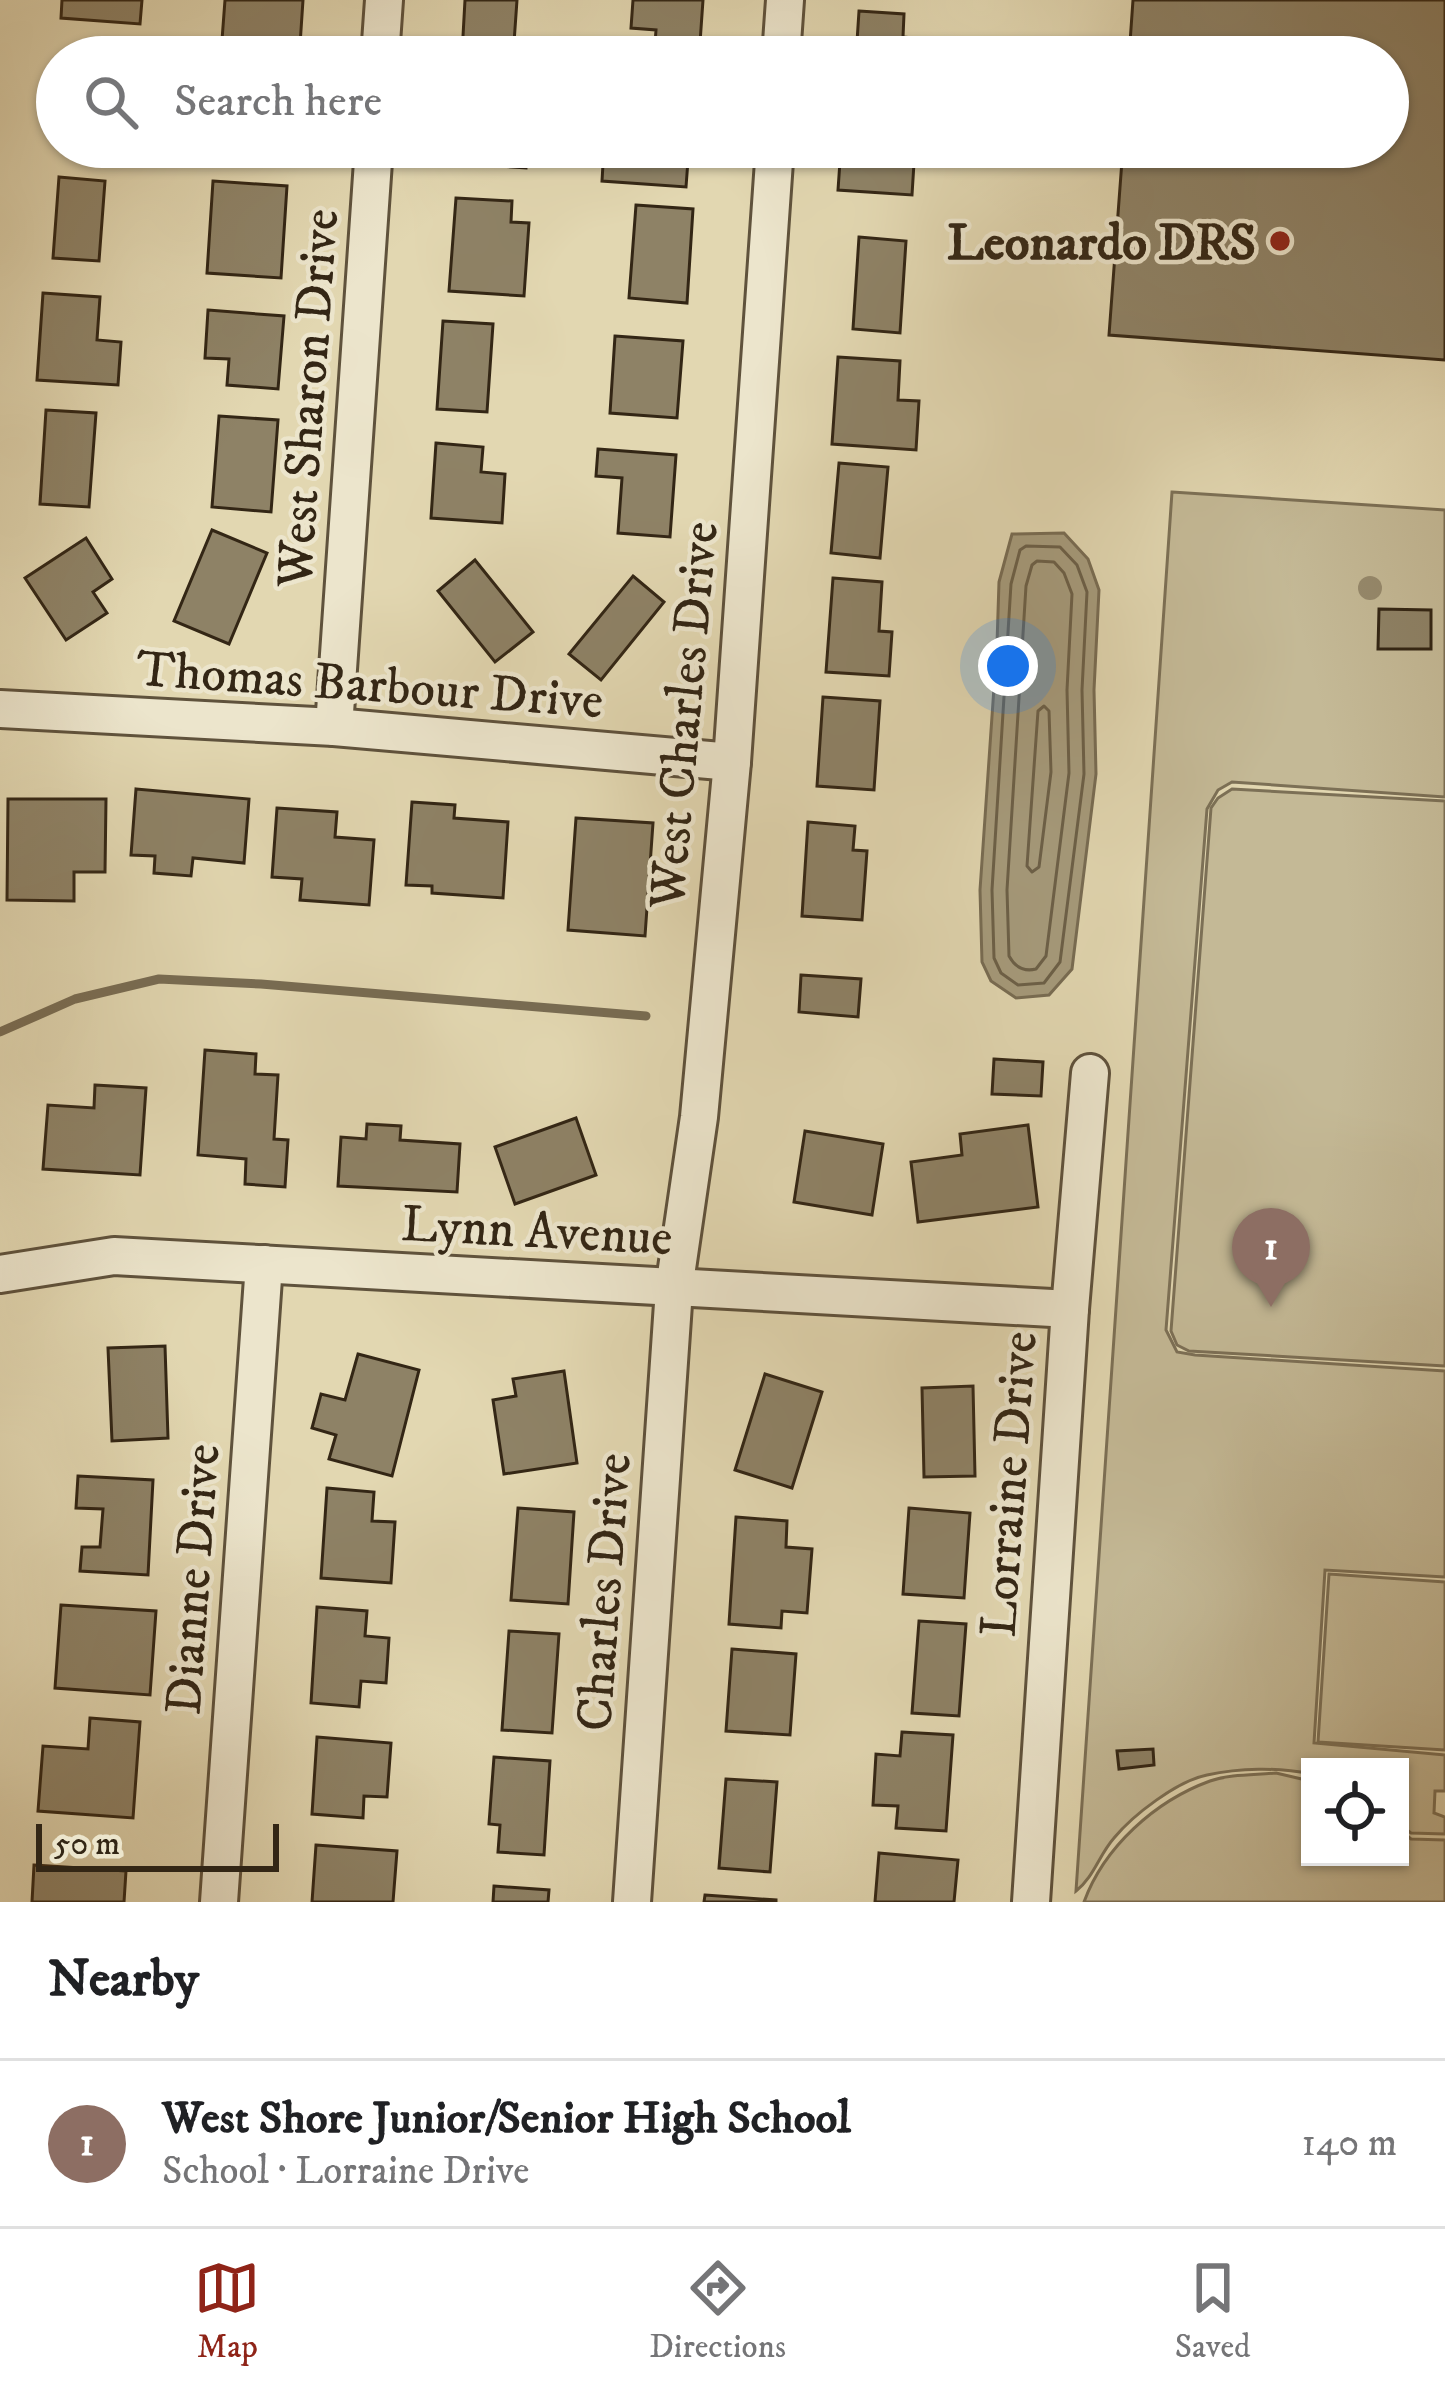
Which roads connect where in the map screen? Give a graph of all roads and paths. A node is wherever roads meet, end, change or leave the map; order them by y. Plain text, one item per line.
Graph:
1 (384, 0) edge
2 (785, 0) edge
3 (381, 36) edge
4 (782, 36) edge
5 (373, 168) edge
6 (774, 168) edge
7 (0, 709) edge
8 (334, 727) junction
9 (732, 762) junction
10 (1090, 1072) dead end
11 (264, 1264) junction
12 (0, 1274) edge
13 (674, 1289) junction
14 (1070, 1309) junction
15 (219, 1902) edge
16 (632, 1902) edge
17 (1030, 1902) edge

1 - 3 street
2 - 4 street
5 - 8 street, West Sharon Drive
6 - 9 street, West Charles Drive
7 - 8 street, Thomas Barbour Drive
8 - 9 street, Thomas Barbour Drive
9 - 13 street, West Charles Drive
10 - 14 street, Lorraine Drive
11 - 12 street, Lynn Avenue
11 - 13 street, Lynn Avenue
11 - 15 street, Dianne Drive
13 - 14 street, Lynn Avenue
13 - 16 street, Charles Drive
14 - 17 street, Lorraine Drive

